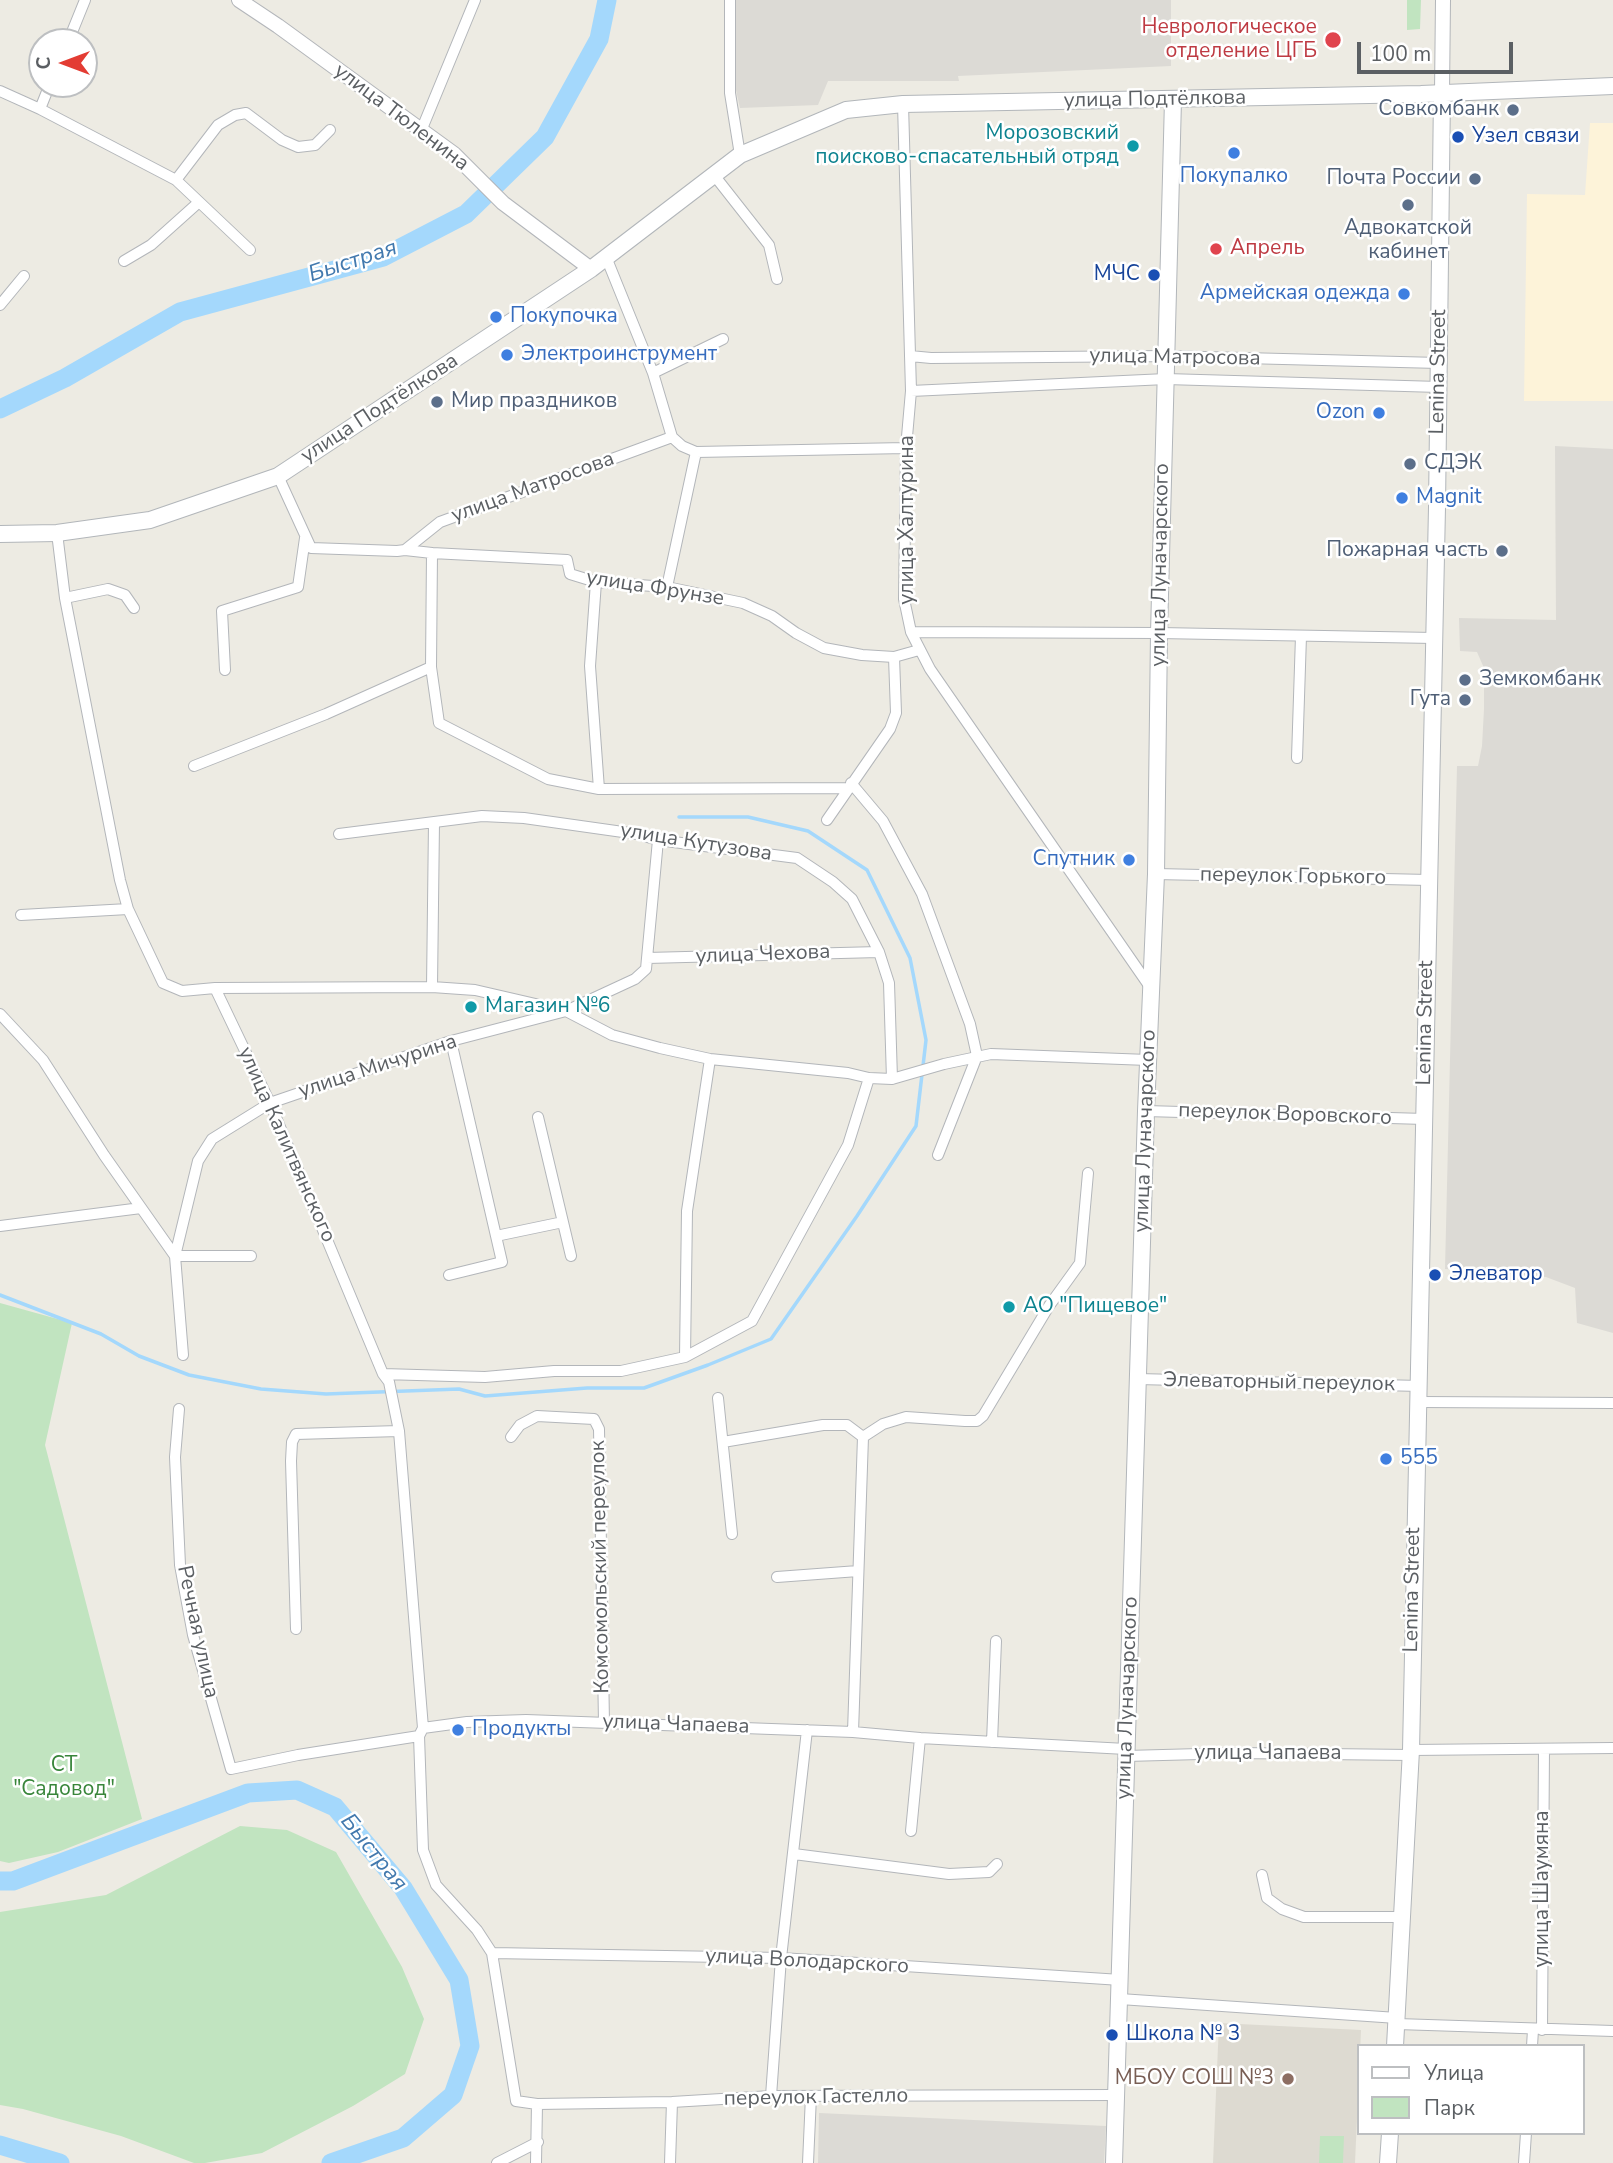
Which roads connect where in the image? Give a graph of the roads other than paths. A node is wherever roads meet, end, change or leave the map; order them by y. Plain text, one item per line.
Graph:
1 (85, 0) edge
2 (239, 0) edge
3 (475, 0) edge
4 (730, 0) edge
5 (1443, 0) edge
6 (74, 28) edge
7 (1613, 86) edge
8 (0, 91) edge
9 (1442, 93) junction
10 (44, 98) edge
11 (1173, 100) junction
12 (903, 104) junction
13 (40, 109) junction
14 (330, 130) dead end
15 (421, 131) junction
16 (740, 155) junction
17 (714, 175) junction
18 (176, 180) junction
19 (200, 202) junction
20 (250, 250) dead end
21 (606, 257) junction
22 (124, 261) dead end
23 (591, 269) junction
24 (24, 276) dead end
25 (777, 279) dead end
26 (0, 304) edge
27 (723, 339) dead end
28 (910, 356) junction
29 (1166, 356) junction
30 (1439, 363) junction
31 (653, 373) junction
32 (1166, 379) junction
33 (1439, 387) junction
34 (911, 391) junction
35 (672, 437) junction
36 (906, 447) junction
37 (696, 452) junction
38 (278, 476) junction
39 (57, 533) junction
40 (0, 534) edge
41 (306, 535) junction
42 (405, 550) junction
43 (432, 553) junction
44 (596, 582) junction
45 (667, 587) junction
46 (65, 598) junction
47 (134, 608) dead end
48 (911, 632) junction
49 (1159, 633) junction
50 (1301, 636) junction
51 (1434, 638) junction
52 (919, 650) junction
53 (894, 657) junction
54 (431, 667) junction
55 (225, 670) dead end
56 (1297, 758) dead end
57 (194, 766) dead end
58 (850, 785) junction
59 (599, 789) junction
60 (827, 820) dead end
61 (433, 822) junction
62 (340, 834) dead end
63 (658, 839) junction
64 (1156, 874) junction
65 (1429, 880) junction
66 (128, 909) junction
67 (21, 915) dead end
68 (879, 952) junction
69 (647, 958) junction
70 (432, 987) junction
71 (1150, 987) junction
72 (215, 988) junction
73 (566, 1011) junction
74 (0, 1014) edge
75 (451, 1041) junction
76 (977, 1056) junction
77 (709, 1059) junction
78 (1148, 1060) junction
79 (869, 1078) junction
80 (892, 1079) junction
81 (270, 1103) junction
82 (1146, 1111) junction
83 (538, 1117) dead end
84 (1425, 1119) junction
85 (938, 1155) dead end
86 (1088, 1173) dead end
87 (141, 1208) junction
88 (563, 1222) junction
89 (0, 1226) edge
90 (496, 1236) junction
91 (175, 1256) junction
92 (251, 1256) dead end
93 (571, 1256) dead end
94 (449, 1275) dead end
95 (183, 1355) dead end
96 (685, 1357) junction
97 (386, 1378) junction
98 (1138, 1379) junction
99 (1419, 1394) junction
100 (718, 1398) dead end
101 (1613, 1403) edge
102 (179, 1409) dead end
103 (398, 1427) junction
104 (511, 1437) dead end
105 (863, 1437) junction
106 (723, 1442) junction
107 (732, 1534) dead end
108 (858, 1571) junction
109 (777, 1577) dead end
110 (296, 1629) dead end
111 (996, 1641) dead end
112 (604, 1723) junction
113 (807, 1730) junction
114 (421, 1732) junction
115 (853, 1732) junction
116 (919, 1738) junction
117 (992, 1742) junction
118 (1613, 1748) edge
119 (1544, 1749) junction
120 (1126, 1752) junction
121 (1411, 1753) junction
122 (231, 1769) joint
123 (911, 1831) dead end
124 (793, 1854) junction
125 (997, 1864) dead end
126 (1262, 1875) dead end
127 (1401, 1917) junction
128 (492, 1953) junction
129 (781, 1958) junction
130 (1121, 1980) junction
131 (1120, 1999) junction
132 (1397, 2021) junction
133 (1537, 2030) junction
134 (1613, 2031) edge
135 (1395, 2044) edge
136 (1533, 2044) edge
137 (1116, 2095) junction
138 (771, 2096) junction
139 (811, 2096) junction
140 (516, 2101) joint
141 (672, 2102) junction
142 (537, 2104) junction
143 (1390, 2135) edge
144 (1526, 2135) edge
145 (538, 2141) junction
146 (497, 2163) edge
147 (536, 2163) edge
148 (670, 2163) edge
149 (808, 2163) edge
150 (1114, 2163) edge
151 (1388, 2163) edge
152 (1524, 2163) edge

1 - 6 street
2 - 15 street, улица Тюленина
3 - 15 street
4 - 16 street
5 - 9 street, Lenina Street
7 - 9 main road, улица Подтёлкова
8 - 13 street
9 - 11 main road, улица Подтёлкова
9 - 30 main road, Lenina Street
10 - 13 street
11 - 12 main road, улица Подтёлкова
11 - 29 main road, улица Луначарского
12 - 16 main road, улица Подтёлкова
12 - 28 street, улица Халтурина
13 - 18 street
14 - 18 street
15 - 23 street, улица Тюленина
16 - 17 main road, улица Подтёлкова
17 - 21 main road, улица Подтёлкова
17 - 25 street
18 - 19 street
19 - 20 street
19 - 22 street
21 - 23 main road, улица Подтёлкова
21 - 31 street
23 - 38 main road, улица Подтёлкова
24 - 26 street
27 - 31 street
28 - 29 street, улица Матросова
28 - 34 street, улица Халтурина
29 - 30 street, улица Матросова
29 - 32 main road, улица Луначарского
30 - 33 main road, Lenina Street
31 - 35 street
32 - 33 street, улица Матросова
32 - 34 street, улица Матросова
32 - 49 main road, улица Луначарского
33 - 51 main road, Lenina Street
34 - 36 street, улица Халтурина
35 - 37 street
35 - 42 street, улица Матросова
36 - 37 street
36 - 48 street, улица Халтурина
37 - 45 street
38 - 39 main road, улица Подтёлкова
38 - 41 street
39 - 40 main road, улица Подтёлкова
39 - 46 street
41 - 42 street
41 - 55 street
42 - 43 street
43 - 44 street, улица Фрунзе
43 - 54 street, улица Кутузова
44 - 45 street, улица Фрунзе
44 - 59 street
45 - 53 street, улица Фрунзе
46 - 47 street
46 - 66 street
48 - 49 street
48 - 52 street, улица Халтурина
49 - 50 street
49 - 64 main road, улица Луначарского
50 - 51 street
50 - 56 street
51 - 65 main road, Lenina Street
52 - 53 street, улица Фрунзе
52 - 71 street, улица Халтурина
53 - 58 street
54 - 57 street
54 - 59 street, улица Кутузова
58 - 59 street, улица Кутузова
58 - 60 street
58 - 76 street
61 - 62 street, улица Кутузова
61 - 63 street, улица Кутузова
61 - 70 street
63 - 68 street, улица Кутузова
63 - 69 street
64 - 65 street, переулок Горького
64 - 71 main road, улица Луначарского
65 - 84 main road, Lenina Street
66 - 67 street
66 - 72 street
68 - 69 street, улица Чехова
68 - 80 street, улица Кутузова
69 - 73 street
70 - 72 street
70 - 73 street
71 - 78 main road, улица Луначарского
72 - 81 street, улица Калитвянского
73 - 75 street, улица Мичурина
73 - 77 street
74 - 87 street
75 - 81 street, улица Мичурина
75 - 90 street
76 - 78 street
76 - 80 street
76 - 85 street
77 - 79 street
77 - 96 street
78 - 82 main road, улица Луначарского
79 - 80 street
79 - 96 street
81 - 91 street, улица Мичурина
81 - 97 street, улица Калитвянского
82 - 84 street, переулок Воровского
82 - 98 main road, улица Луначарского
83 - 88 street
84 - 99 main road, Lenina Street
86 - 105 street
87 - 89 street
87 - 91 street
88 - 90 street
88 - 93 street
90 - 94 street
91 - 92 street
91 - 95 street
96 - 97 street
97 - 103 street, улица Калитвянского
98 - 99 street, Элеваторный переулок
98 - 120 main road, улица Луначарского
99 - 101 street, Элеваторный переулок
99 - 121 main road, Lenina Street
100 - 106 street
102 - 122 street, Речная улица
103 - 110 street
103 - 114 street, улица Калитвянского
104 - 112 street, Комсомольский переулок
105 - 106 street
105 - 108 street
106 - 107 street
108 - 109 street
108 - 115 street
111 - 117 street
112 - 113 street, улица Чапаева
112 - 114 street, улица Чапаева
113 - 115 street, улица Чапаева
113 - 124 street
114 - 122 street, улица Чапаева
114 - 128 street, улица Калитвянского
115 - 116 street, улица Чапаева
116 - 117 street, улица Чапаева
116 - 123 street
117 - 120 street, улица Чапаева
118 - 119 street, улица Чапаева
119 - 121 street, улица Чапаева
119 - 133 street, улица Шаумяна
120 - 121 street, улица Чапаева
120 - 130 main road, улица Луначарского
121 - 127 main road, Lenina Street
124 - 125 street
124 - 129 street
126 - 127 street
127 - 132 main road, Lenina Street
128 - 129 street, улица Володарского
128 - 140 street, улица Калитвянского
129 - 130 street, улица Володарского
129 - 138 street
130 - 131 main road, улица Луначарского
131 - 132 street
131 - 137 main road, улица Луначарского
132 - 133 street
132 - 135 main road, Lenina Street
133 - 134 street
133 - 136 street, улица Шаумяна
137 - 139 street, переулок Гастелло
137 - 150 main road, улица Луначарского
138 - 139 street, переулок Гастелло
138 - 141 street, переулок Гастелло
139 - 149 street
140 - 142 street, переулок Гастелло
141 - 142 street, переулок Гастелло
141 - 148 street
142 - 145 street
143 - 151 main road
144 - 152 street
145 - 146 street
145 - 147 street

